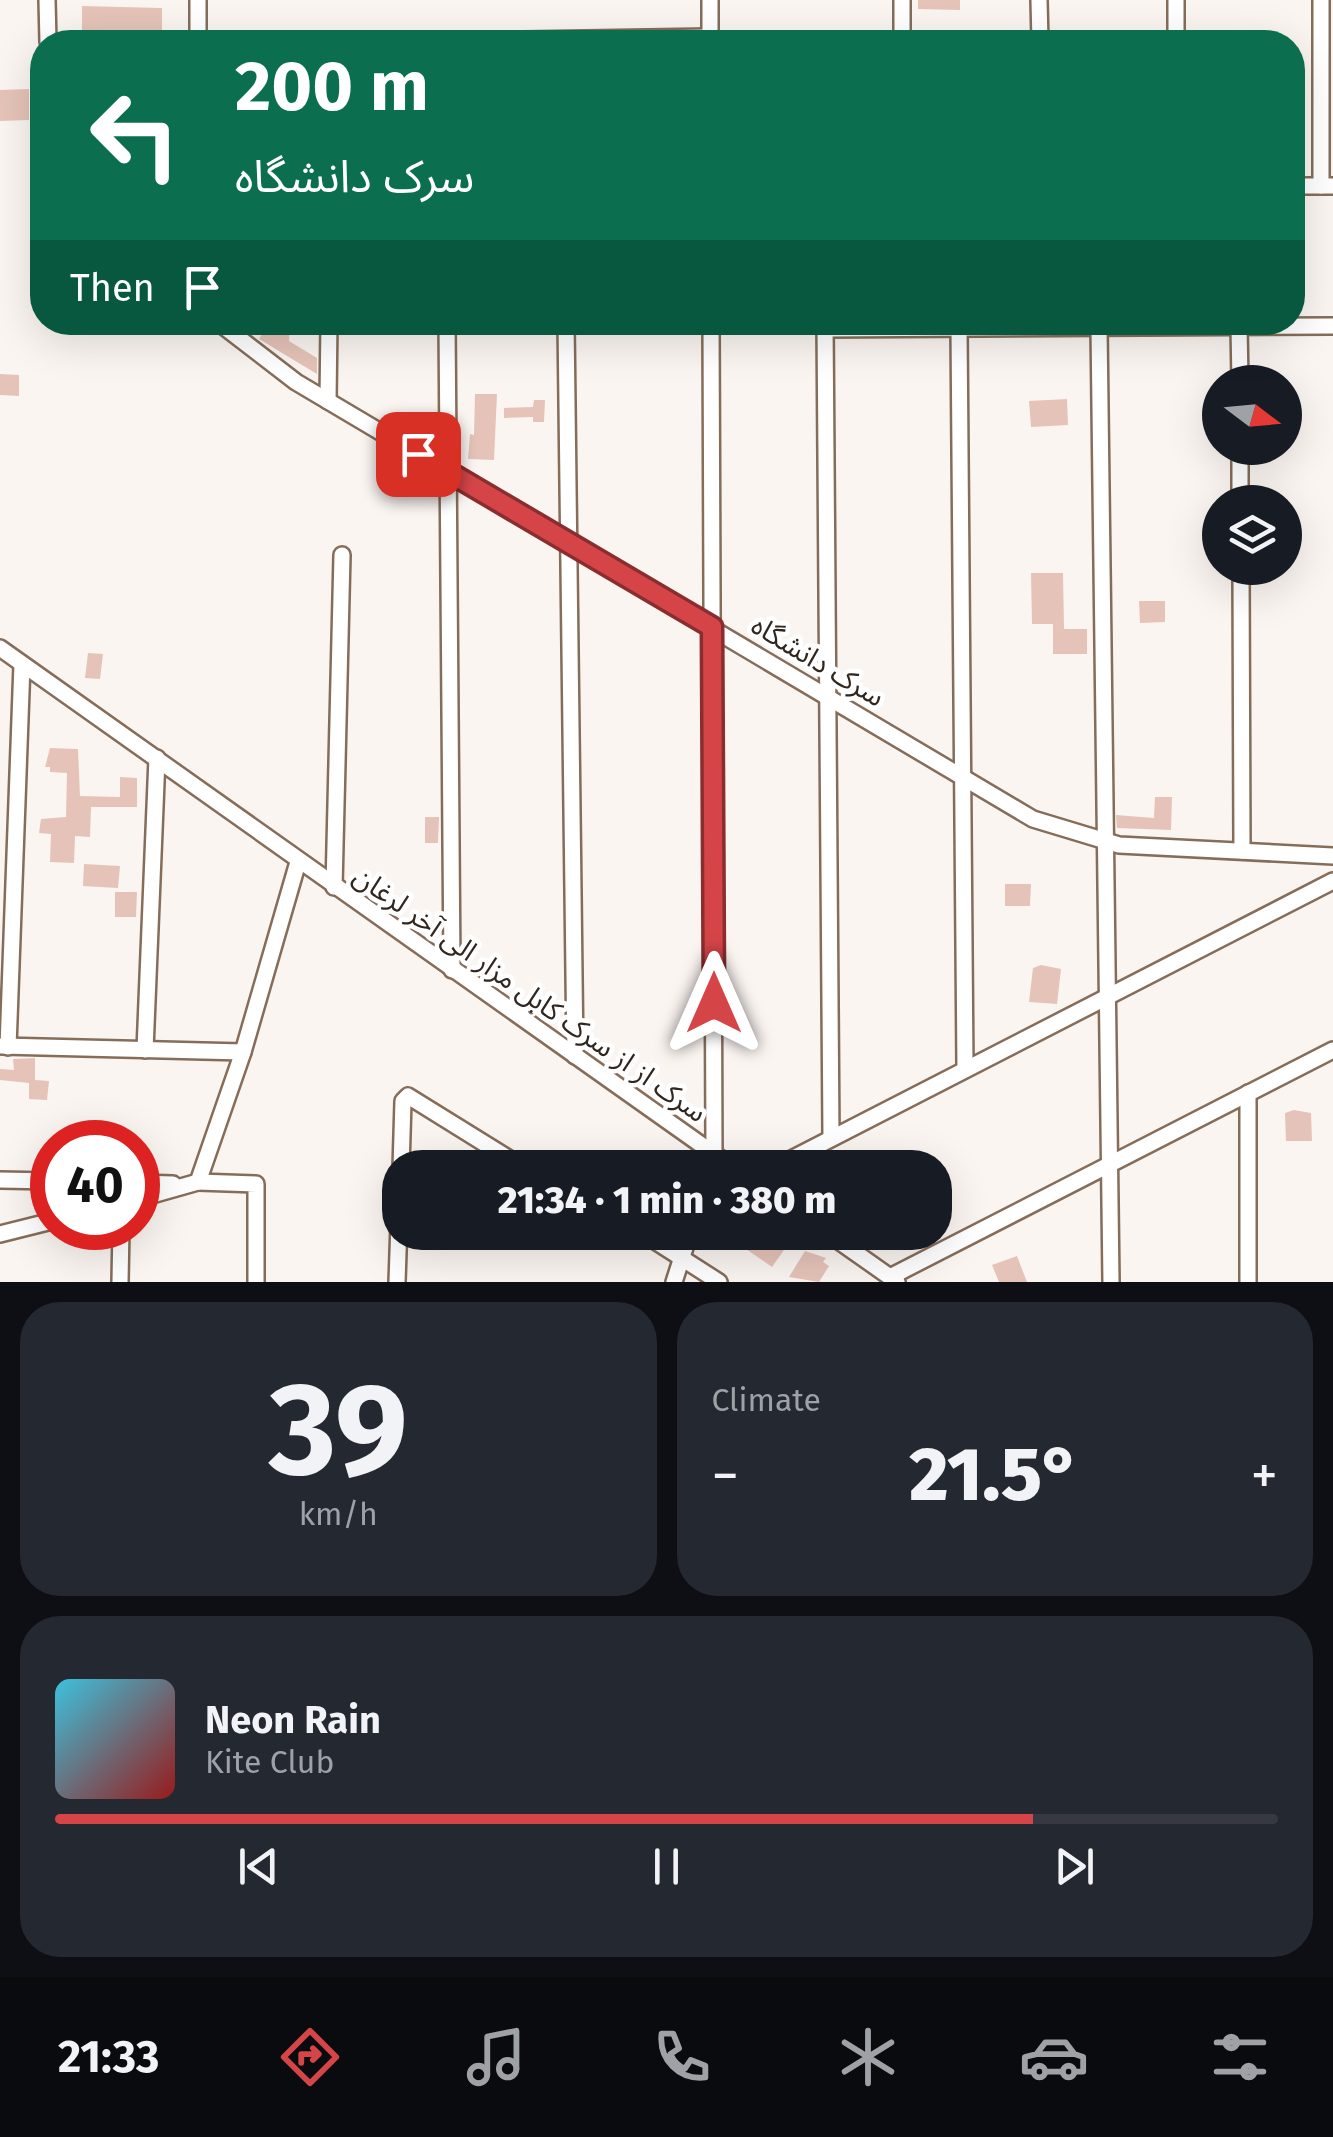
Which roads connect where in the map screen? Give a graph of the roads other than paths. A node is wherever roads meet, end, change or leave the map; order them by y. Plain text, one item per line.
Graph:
1 (47, 0) edge
2 (198, 0) edge
3 (710, 0) edge
4 (902, 0) edge
5 (1040, 0) edge
6 (1176, 0) edge
7 (1320, 0) edge
8 (48, 30) edge
9 (198, 30) edge
10 (710, 30) edge
11 (902, 30) edge
12 (1040, 30) edge
13 (1176, 30) edge
14 (1327, 186) edge
15 (1305, 326) edge
16 (1333, 326) edge
17 (236, 335) edge
18 (329, 335) edge
19 (447, 335) edge
20 (566, 335) edge
21 (711, 335) edge
22 (825, 335) edge
23 (960, 335) edge
24 (1099, 335) edge
25 (1240, 335) edge
26 (1240, 365) edge
27 (328, 400) junction
28 (448, 471) junction
29 (567, 541) junction
30 (342, 555) dead end
31 (1241, 585) edge
32 (712, 627) junction
33 (0, 648) edge
34 (22, 664) junction
35 (827, 696) junction
36 (157, 758) junction
37 (963, 777) junction
38 (1106, 841) junction
39 (1242, 852) junction
40 (1333, 856) edge
41 (298, 862) junction
42 (1333, 881) edge
43 (334, 888) junction
44 (452, 970) junction
45 (1108, 998) junction
46 (4, 1046) edge
47 (146, 1050) junction
48 (1333, 1050) edge
49 (243, 1052) junction
50 (575, 1056) junction
51 (965, 1070) junction
52 (1248, 1093) junction
53 (831, 1137) junction
54 (402, 1150) edge
55 (495, 1150) edge
56 (698, 1150) edge
57 (712, 1150) edge
58 (807, 1150) edge
59 (1111, 1161) junction
60 (0, 1180) edge
61 (30, 1181) edge
62 (160, 1183) edge
63 (193, 1183) junction
64 (160, 1193) edge
65 (30, 1226) edge
66 (0, 1234) edge
67 (121, 1250) edge
68 (398, 1250) edge
69 (672, 1250) edge
70 (685, 1250) edge
71 (852, 1250) edge
72 (683, 1256) junction
73 (894, 1280) edge
74 (120, 1282) edge
75 (256, 1282) edge
76 (397, 1282) edge
77 (674, 1282) edge
78 (719, 1282) edge
79 (1111, 1282) edge
80 (1248, 1282) edge

1 - 8 street
2 - 9 street
3 - 10 street
4 - 11 street
5 - 12 street
6 - 13 street
7 - 14 street
15 - 16 street
17 - 27 street, سرک دانشگاه
18 - 27 street
19 - 28 street
20 - 29 street
21 - 32 street
22 - 35 street
23 - 37 street
24 - 38 street
25 - 26 street
27 - 28 street, سرک دانشگاه
28 - 29 street, سرک دانشگاه
28 - 44 street
29 - 32 street, سرک دانشگاه
29 - 50 street
30 - 43 street
31 - 39 street
32 - 35 street, سرک دانشگاه
32 - 57 street
33 - 34 street, سرک از از سرک کابل مزار الی آخر لرغان
34 - 36 street, سرک از از سرک کابل مزار الی آخر لرغان
34 - 46 street
35 - 37 street, سرک دانشگاه
35 - 53 street
36 - 41 street, سرک از از سرک کابل مزار الی آخر لرغان
36 - 47 street
37 - 38 street, سرک دانشگاه
37 - 51 street
38 - 39 street, سرک دانشگاه
38 - 45 street
39 - 40 street, سرک دانشگاه
41 - 43 street, سرک از از سرک کابل مزار الی آخر لرغان
41 - 49 street
42 - 45 street
43 - 44 street, سرک از از سرک کابل مزار الی آخر لرغان
44 - 50 street, سرک از از سرک کابل مزار الی آخر لرغان
45 - 51 street
45 - 59 street
46 - 47 street
47 - 49 street
48 - 52 street
49 - 63 street
50 - 56 street, سرک از از سرک کابل مزار الی آخر لرغان
51 - 53 street
52 - 59 street
52 - 80 street
53 - 58 street
54 - 55 street
59 - 73 street
59 - 79 street
60 - 61 street
62 - 63 street
63 - 64 street
63 - 75 street
65 - 66 street
67 - 74 street
68 - 76 street
69 - 72 street
70 - 72 street
71 - 73 street
72 - 77 street
72 - 78 street

